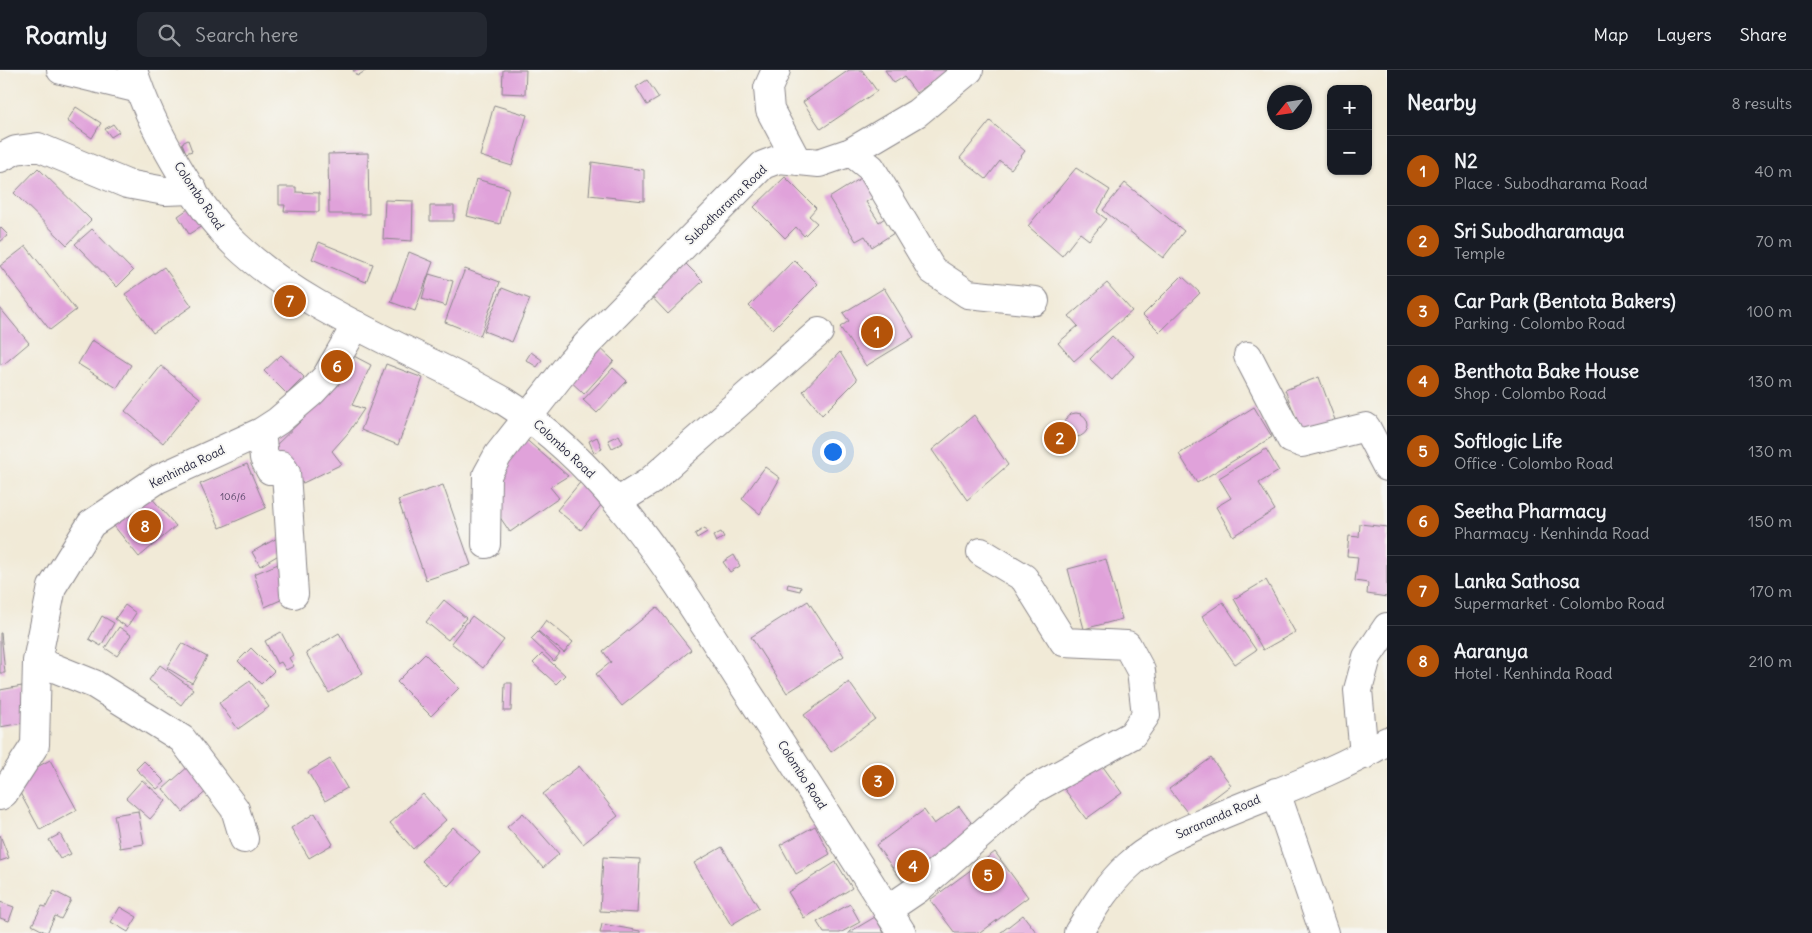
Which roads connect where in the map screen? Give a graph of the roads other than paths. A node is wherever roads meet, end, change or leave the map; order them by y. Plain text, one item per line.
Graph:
1 (61, 70) edge
2 (776, 70) edge
3 (969, 70) edge
4 (136, 79) edge
5 (851, 152) junction
6 (0, 158) edge
7 (796, 161) junction
8 (193, 190) junction
9 (1035, 301) dead end
10 (356, 325) junction
11 (819, 332) dead end
12 (1248, 356) dead end
13 (528, 416) junction
14 (261, 432) junction
15 (1387, 468) edge
16 (618, 502) junction
17 (486, 544) dead end
18 (981, 552) dead end
19 (294, 594) dead end
20 (1387, 627) edge
21 (37, 661) junction
22 (1387, 741) edge
23 (1364, 754) junction
24 (1276, 792) junction
25 (0, 796) edge
26 (244, 839) dead end
27 (887, 910) junction
28 (902, 933) edge
29 (1078, 933) edge
30 (1324, 933) edge

1 - 4 main road
2 - 7 main road
3 - 5 main road, Subodharama Road
4 - 8 main road, Colombo Road
5 - 7 main road, Subodharama Road
5 - 9 main road
6 - 8 main road
7 - 13 main road, Subodharama Road
8 - 10 main road, Colombo Road
10 - 13 main road, Colombo Road
10 - 14 main road, Kenhinda Road
11 - 16 main road
12 - 15 main road
13 - 16 main road, Colombo Road
13 - 17 main road, Subodharama Road
14 - 19 main road
14 - 21 main road, Kenhinda Road
16 - 27 main road, Colombo Road
18 - 27 main road
20 - 23 main road
21 - 25 main road, Kenhinda Road
21 - 26 main road
22 - 23 main road, Sarananda Road
23 - 24 main road, Sarananda Road
24 - 29 main road, Sarananda Road
24 - 30 main road
27 - 28 main road, Colombo Road

